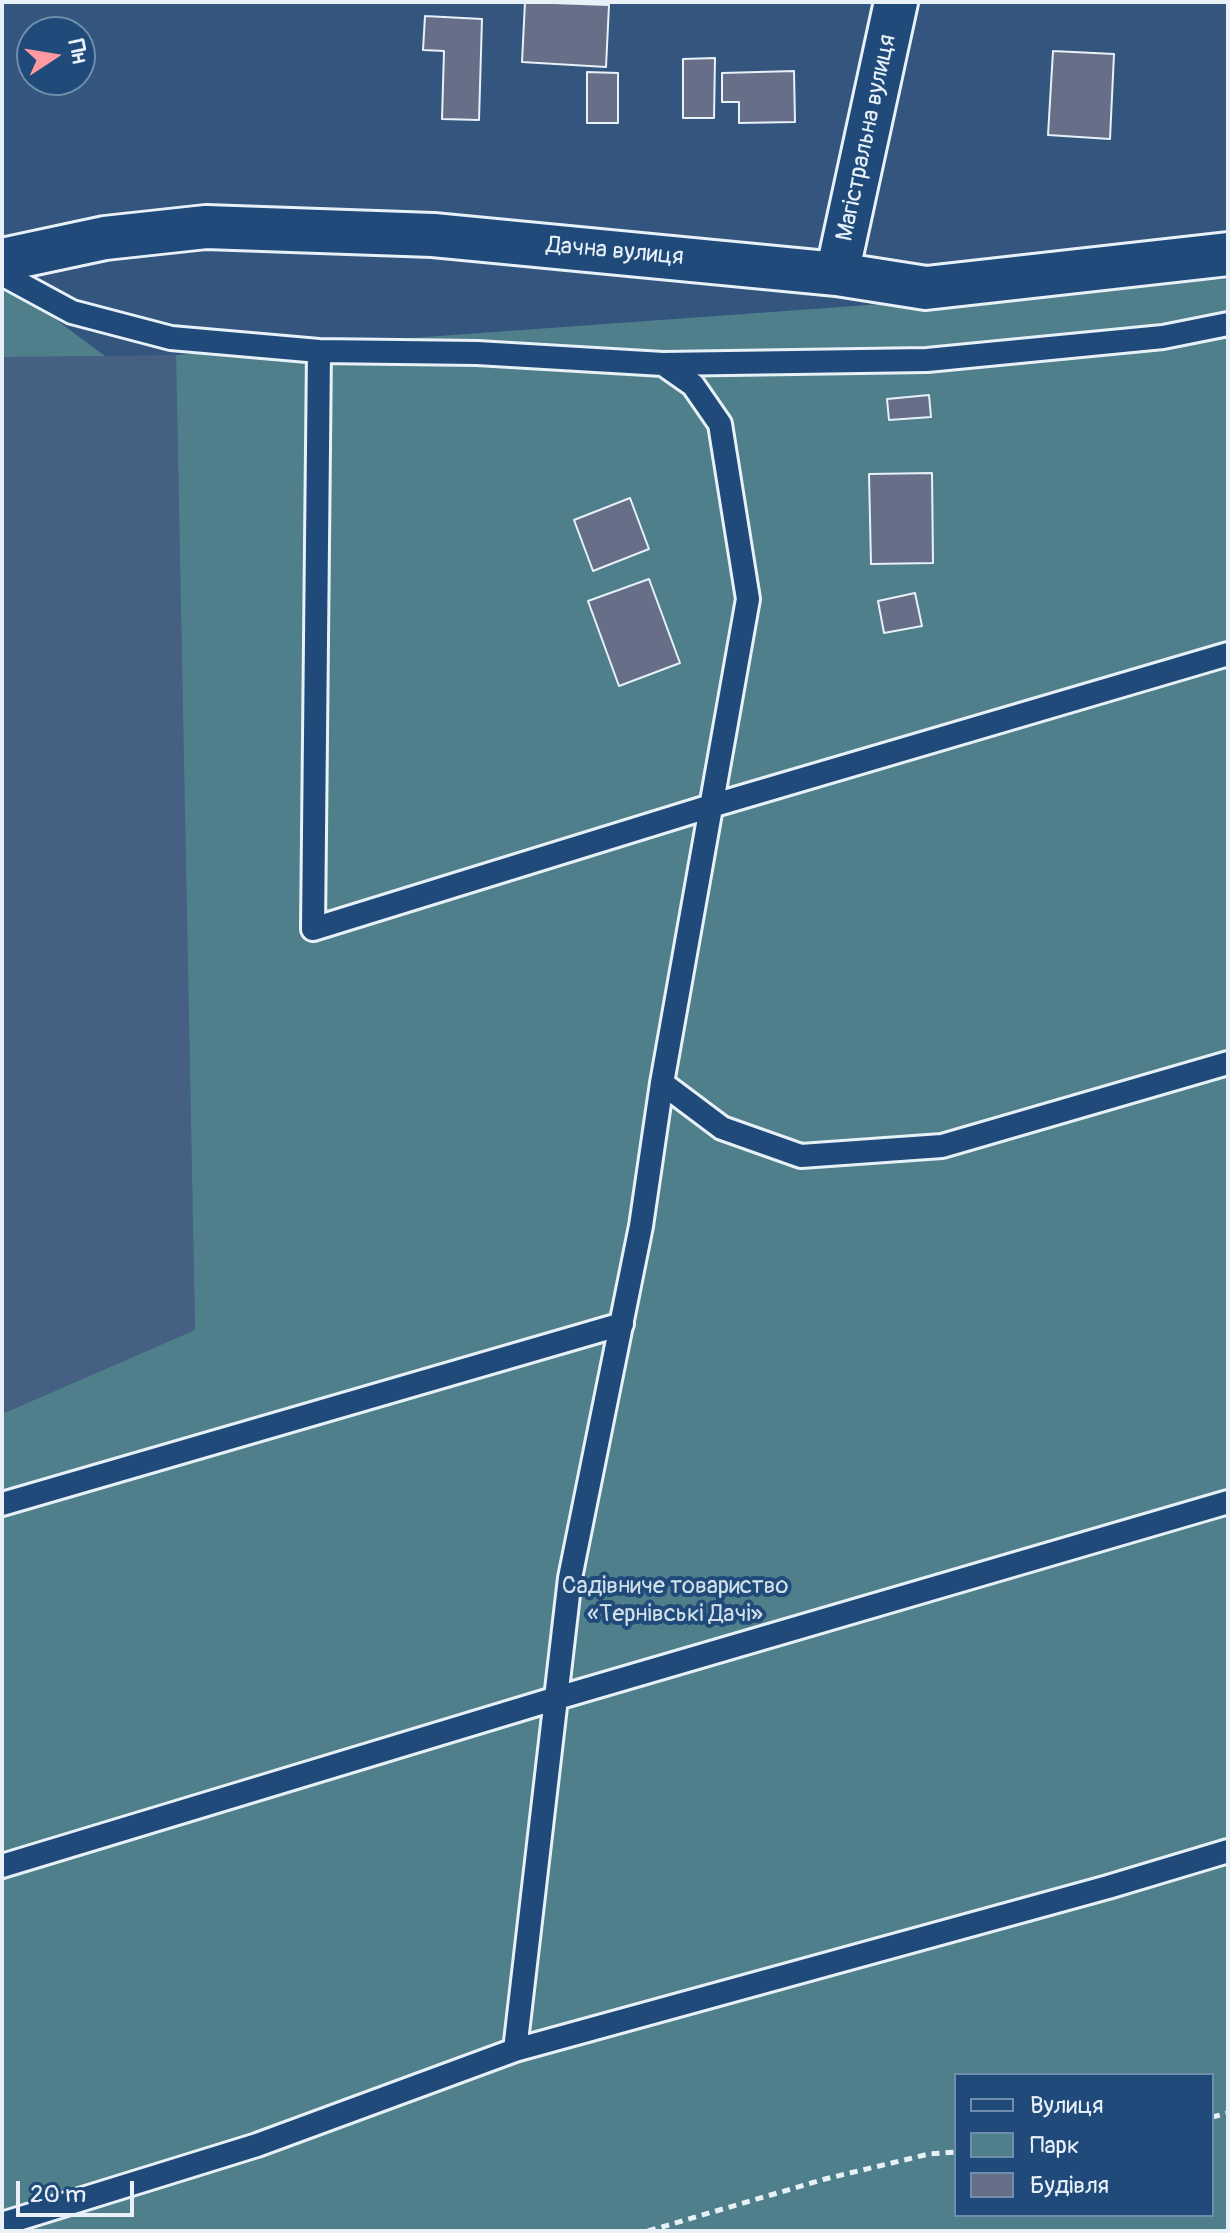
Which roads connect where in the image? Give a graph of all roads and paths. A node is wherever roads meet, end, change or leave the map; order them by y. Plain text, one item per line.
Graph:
1 (896, 2) edge
2 (1228, 254) edge
3 (2, 260) edge
4 (2, 274) edge
5 (837, 274) junction
6 (1228, 324) edge
7 (319, 351) junction
8 (663, 364) junction
9 (1228, 654) edge
10 (711, 806) junction
11 (1228, 1063) edge
12 (662, 1083) junction
13 (622, 1324) junction
14 (1228, 1502) edge
15 (2, 1504) edge
16 (557, 1698) junction
17 (1228, 1851) edge
18 (2, 1866) edge
19 (515, 2050) junction
20 (954, 2152) edge
21 (2, 2224) edge
22 (648, 2231) edge

1 - 5 street, Магістральна вулиця
2 - 5 street, Дачна вулиця
3 - 5 street, Дачна вулиця
4 - 7 lane
6 - 8 lane
7 - 8 lane
7 - 10 lane
8 - 10 lane
9 - 10 lane
10 - 12 lane
11 - 12 lane
12 - 13 lane
13 - 15 lane
13 - 16 lane
14 - 16 lane
16 - 18 lane
16 - 19 lane
17 - 19 lane
19 - 21 lane
20 - 22 path

